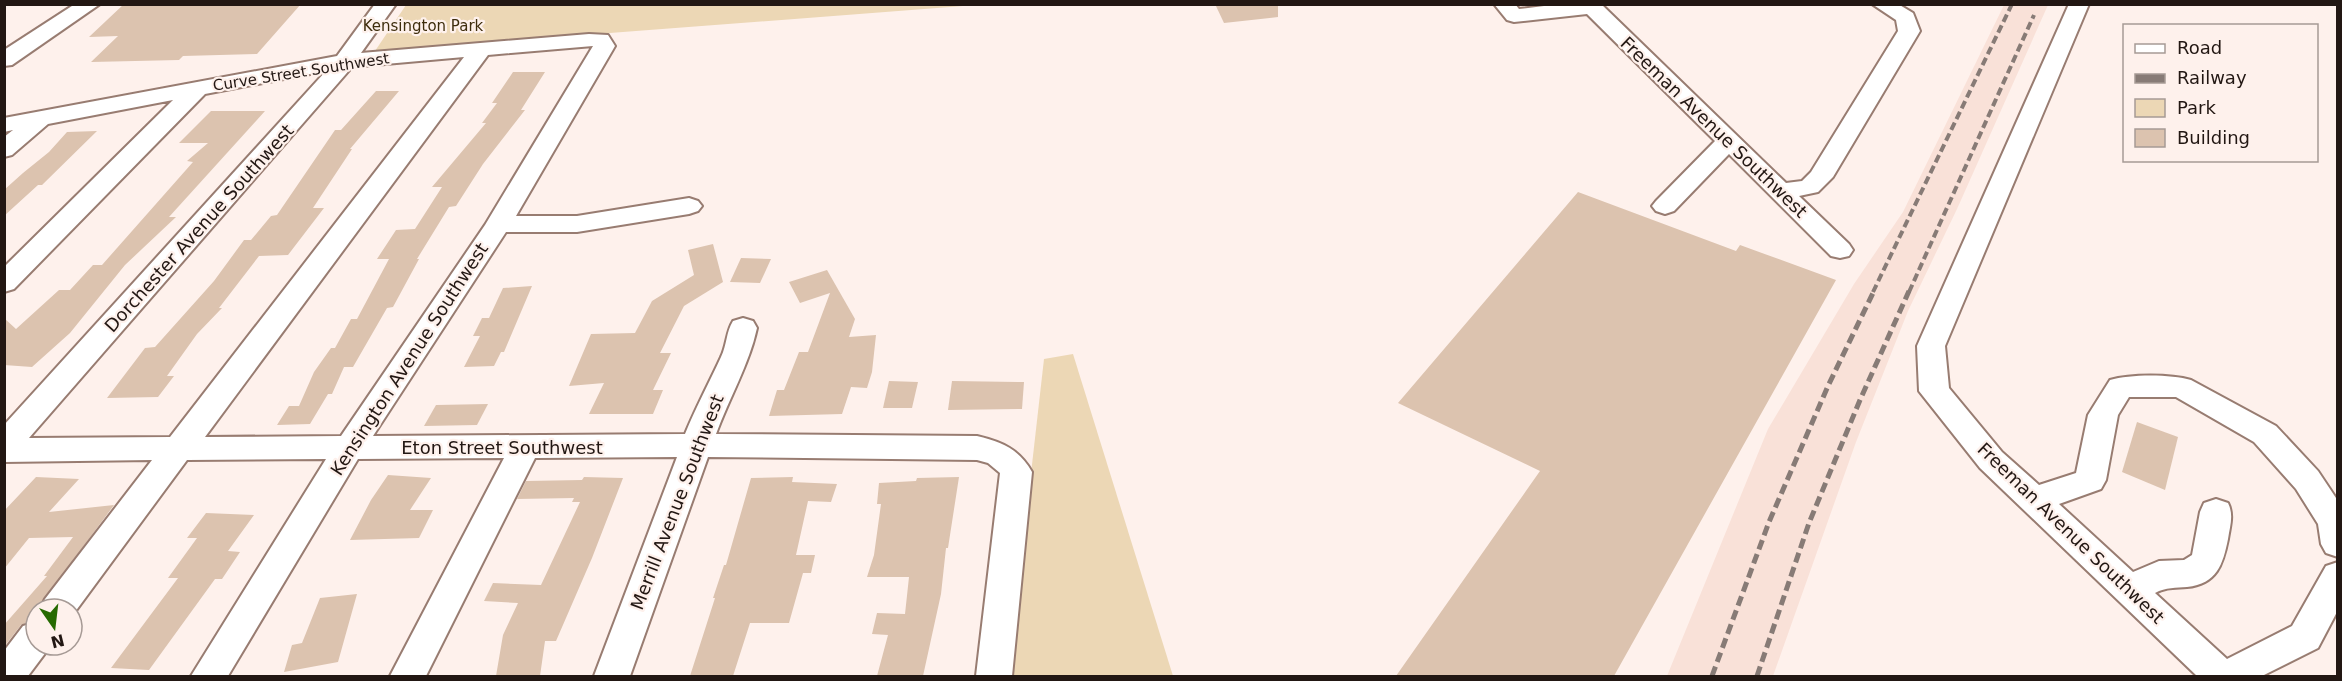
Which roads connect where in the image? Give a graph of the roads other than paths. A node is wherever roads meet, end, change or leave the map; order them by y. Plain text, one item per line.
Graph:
1 (90, 4) edge
2 (386, 4) edge
3 (1504, 4) edge
4 (1882, 4) edge
5 (2079, 4) edge
6 (1590, 6) edge
7 (600, 40) joint
8 (482, 48) junction
9 (4, 60) edge
10 (346, 61) junction
11 (197, 89) junction
12 (41, 119) junction
13 (4, 125) edge
14 (1728, 141) junction
15 (4, 150) edge
16 (1779, 191) junction
17 (689, 206) dead end
18 (1665, 207) dead end
19 (498, 224) junction
20 (1840, 250) dead end
21 (4, 283) edge
22 (743, 328) dead end
23 (696, 445) junction
24 (526, 446) junction
25 (4, 448) edge
26 (349, 448) junction
27 (178, 449) junction
28 (2034, 500) junction
29 (2216, 512) dead end
30 (2337, 544) edge
31 (2337, 576) edge
32 (2130, 589) junction
33 (66, 597) edge
34 (24, 654) edge
35 (7, 676) edge
36 (209, 676) edge
37 (408, 676) edge
38 (612, 676) edge
39 (994, 676) edge
40 (2220, 676) edge
41 (2228, 676) edge

1 - 9 street
2 - 10 street, Dorchester Avenue Southwest
3 - 6 street
4 - 16 street
5 - 28 street, Freeman Avenue Southwest
6 - 14 street, Freeman Avenue Southwest
7 - 8 street, Curve Street Southwest
7 - 19 street, Kensington Avenue Southwest
8 - 10 street, Curve Street Southwest
8 - 27 street
10 - 11 street, Curve Street Southwest
10 - 25 street, Dorchester Avenue Southwest
11 - 12 street, Curve Street Southwest
11 - 21 street
12 - 13 street, Curve Street Southwest
12 - 15 street
14 - 16 street, Freeman Avenue Southwest
14 - 18 street
16 - 20 street, Freeman Avenue Southwest
17 - 19 street
19 - 26 street, Kensington Avenue Southwest
22 - 23 street, Merrill Avenue Southwest
23 - 24 street, Eton Street Southwest
23 - 38 street, Merrill Avenue Southwest
23 - 39 street, Eton Street Southwest
24 - 26 street, Eton Street Southwest
24 - 37 street
25 - 27 street, Eton Street Southwest
26 - 27 street, Eton Street Southwest
26 - 36 street, Kensington Avenue Southwest
27 - 33 street
28 - 30 street
28 - 32 street, Freeman Avenue Southwest
29 - 32 street
31 - 41 street
32 - 40 street, Freeman Avenue Southwest
34 - 35 street

